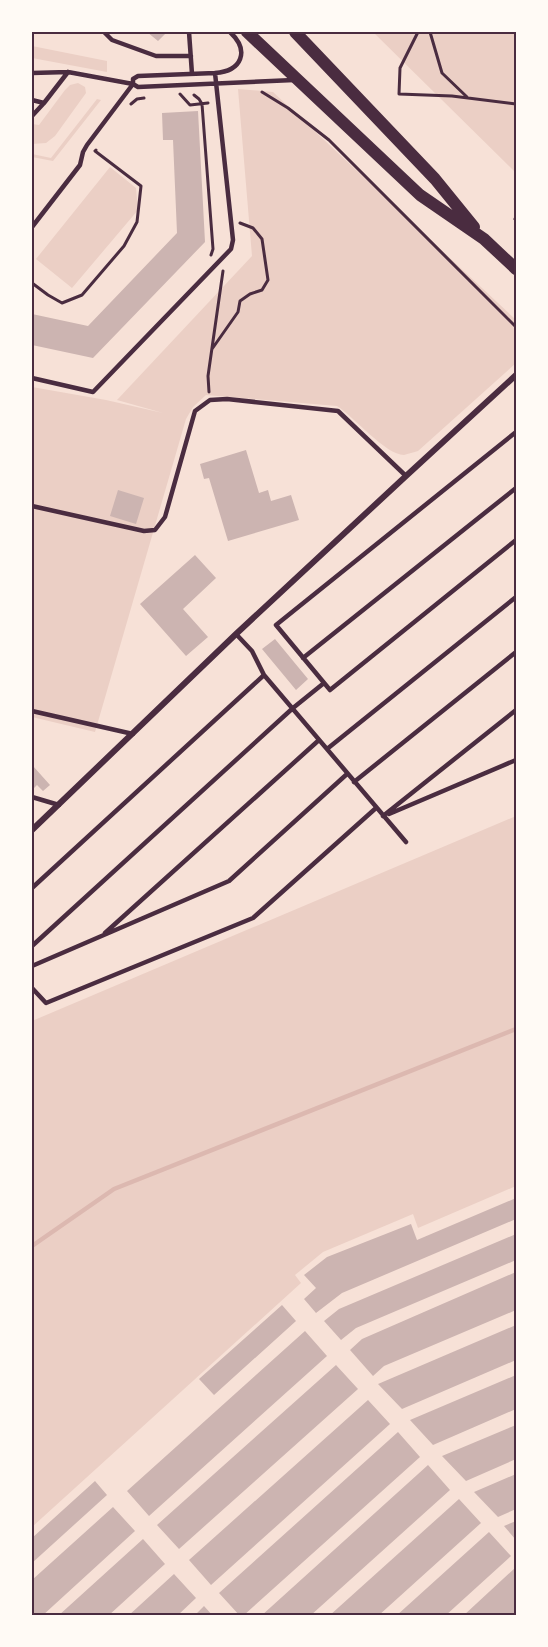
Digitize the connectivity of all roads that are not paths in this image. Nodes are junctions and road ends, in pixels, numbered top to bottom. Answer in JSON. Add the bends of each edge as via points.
{"nodes":[{"id":1,"x":104,"y":32,"type":"edge"},
{"id":2,"x":189,"y":32,"type":"edge"},
{"id":3,"x":230,"y":32,"type":"edge"},
{"id":4,"x":247,"y":32,"type":"edge"},
{"id":5,"x":295,"y":32,"type":"edge"},
{"id":6,"x":190,"y":56,"type":"junction"},
{"id":7,"x":68,"y":72,"type":"junction"},
{"id":8,"x":32,"y":73,"type":"edge"},
{"id":9,"x":215,"y":73,"type":"junction"},
{"id":10,"x":192,"y":74,"type":"junction"},
{"id":11,"x":298,"y":80,"type":"junction"},
{"id":12,"x":134,"y":84,"type":"junction"},
{"id":13,"x":216,"y":84,"type":"junction"},
{"id":14,"x":32,"y":100,"type":"edge"},
{"id":15,"x":44,"y":103,"type":"junction"},
{"id":16,"x":32,"y":116,"type":"edge"},
{"id":17,"x":435,"y":179,"type":"junction"},
{"id":18,"x":420,"y":195,"type":"junction"},
{"id":19,"x":32,"y":227,"type":"edge"},
{"id":20,"x":484,"y":239,"type":"junction"},
{"id":21,"x":516,"y":269,"type":"edge"},
{"id":22,"x":516,"y":375,"type":"edge"},
{"id":23,"x":32,"y":378,"type":"edge"},
{"id":24,"x":516,"y":432,"type":"edge"},
{"id":25,"x":406,"y":476,"type":"junction"},
{"id":26,"x":516,"y":488,"type":"edge"},
{"id":27,"x":32,"y":506,"type":"edge"},
{"id":28,"x":516,"y":540,"type":"edge"},
{"id":29,"x":516,"y":597,"type":"edge"},
{"id":30,"x":236,"y":634,"type":"junction"},
{"id":31,"x":516,"y":652,"type":"edge"},
{"id":32,"x":303,"y":658,"type":"junction"},
{"id":33,"x":264,"y":675,"type":"junction"},
{"id":34,"x":324,"y":683,"type":"junction"},
{"id":35,"x":293,"y":708,"type":"junction"},
{"id":36,"x":516,"y":710,"type":"edge"},
{"id":37,"x":32,"y":711,"type":"edge"},
{"id":38,"x":133,"y":734,"type":"junction"},
{"id":39,"x":320,"y":740,"type":"junction"},
{"id":40,"x":327,"y":749,"type":"junction"},
{"id":41,"x":516,"y":760,"type":"edge"},
{"id":42,"x":347,"y":774,"type":"junction"},
{"id":43,"x":354,"y":782,"type":"junction"},
{"id":44,"x":32,"y":797,"type":"edge"},
{"id":45,"x":59,"y":805,"type":"junction"},
{"id":46,"x":376,"y":808,"type":"junction"},
{"id":47,"x":383,"y":816,"type":"junction"},
{"id":48,"x":32,"y":830,"type":"edge"},
{"id":49,"x":406,"y":842,"type":"dead end"},
{"id":50,"x":32,"y":888,"type":"edge"},
{"id":51,"x":103,"y":936,"type":"junction"},
{"id":52,"x":32,"y":946,"type":"edge"},
{"id":53,"x":32,"y":966,"type":"edge"},
{"id":54,"x":32,"y":988,"type":"edge"}],
"edges":[{"from":1,"to":6,"type":"lane","via":[[112,40],[156,56]]},
{"from":2,"to":6,"type":"lane"},
{"from":3,"to":9,"type":"lane","via":[[241,45],[242,54],[233,69]]},
{"from":4,"to":11,"type":"main road"},
{"from":5,"to":17,"type":"main road"},
{"from":6,"to":10,"type":"lane"},
{"from":7,"to":8,"type":"lane"},
{"from":7,"to":12,"type":"lane"},
{"from":7,"to":15,"type":"lane"},
{"from":9,"to":10,"type":"lane"},
{"from":9,"to":13,"type":"lane"},
{"from":10,"to":12,"type":"lane","via":[[138,76]]},
{"from":11,"to":13,"type":"lane"},
{"from":11,"to":18,"type":"main road"},
{"from":12,"to":13,"type":"lane"},
{"from":12,"to":19,"type":"lane","via":[[87,145],[80,165]]},
{"from":13,"to":23,"type":"lane","via":[[231,249],[93,392]]},
{"from":14,"to":15,"type":"lane"},
{"from":15,"to":16,"type":"lane"},
{"from":17,"to":18,"type":"main road"},
{"from":17,"to":20,"type":"main road"},
{"from":18,"to":20,"type":"main road"},
{"from":20,"to":21,"type":"main road"},
{"from":22,"to":25,"type":"street"},
{"from":24,"to":32,"type":"lane","via":[[276,625]]},
{"from":25,"to":27,"type":"lane","via":[[338,411],[210,400],[195,411],[165,517],[155,530],[144,531]]},
{"from":25,"to":30,"type":"street"},
{"from":26,"to":32,"type":"lane"},
{"from":28,"to":34,"type":"lane","via":[[330,690]]},
{"from":29,"to":40,"type":"lane"},
{"from":30,"to":33,"type":"lane","via":[[252,651]]},
{"from":30,"to":38,"type":"street"},
{"from":31,"to":43,"type":"lane"},
{"from":32,"to":34,"type":"lane"},
{"from":33,"to":35,"type":"lane"},
{"from":33,"to":50,"type":"lane"},
{"from":34,"to":35,"type":"lane"},
{"from":35,"to":39,"type":"lane"},
{"from":35,"to":52,"type":"lane"},
{"from":36,"to":47,"type":"lane"},
{"from":37,"to":38,"type":"lane"},
{"from":38,"to":45,"type":"street"},
{"from":39,"to":40,"type":"lane"},
{"from":39,"to":51,"type":"lane"},
{"from":40,"to":42,"type":"lane"},
{"from":41,"to":47,"type":"lane"},
{"from":42,"to":43,"type":"lane"},
{"from":42,"to":51,"type":"lane","via":[[229,881]]},
{"from":43,"to":46,"type":"lane"},
{"from":44,"to":45,"type":"lane"},
{"from":45,"to":48,"type":"street"},
{"from":46,"to":47,"type":"lane"},
{"from":46,"to":54,"type":"lane","via":[[254,918],[46,1003]]},
{"from":47,"to":49,"type":"lane"},
{"from":51,"to":53,"type":"lane"}]}
